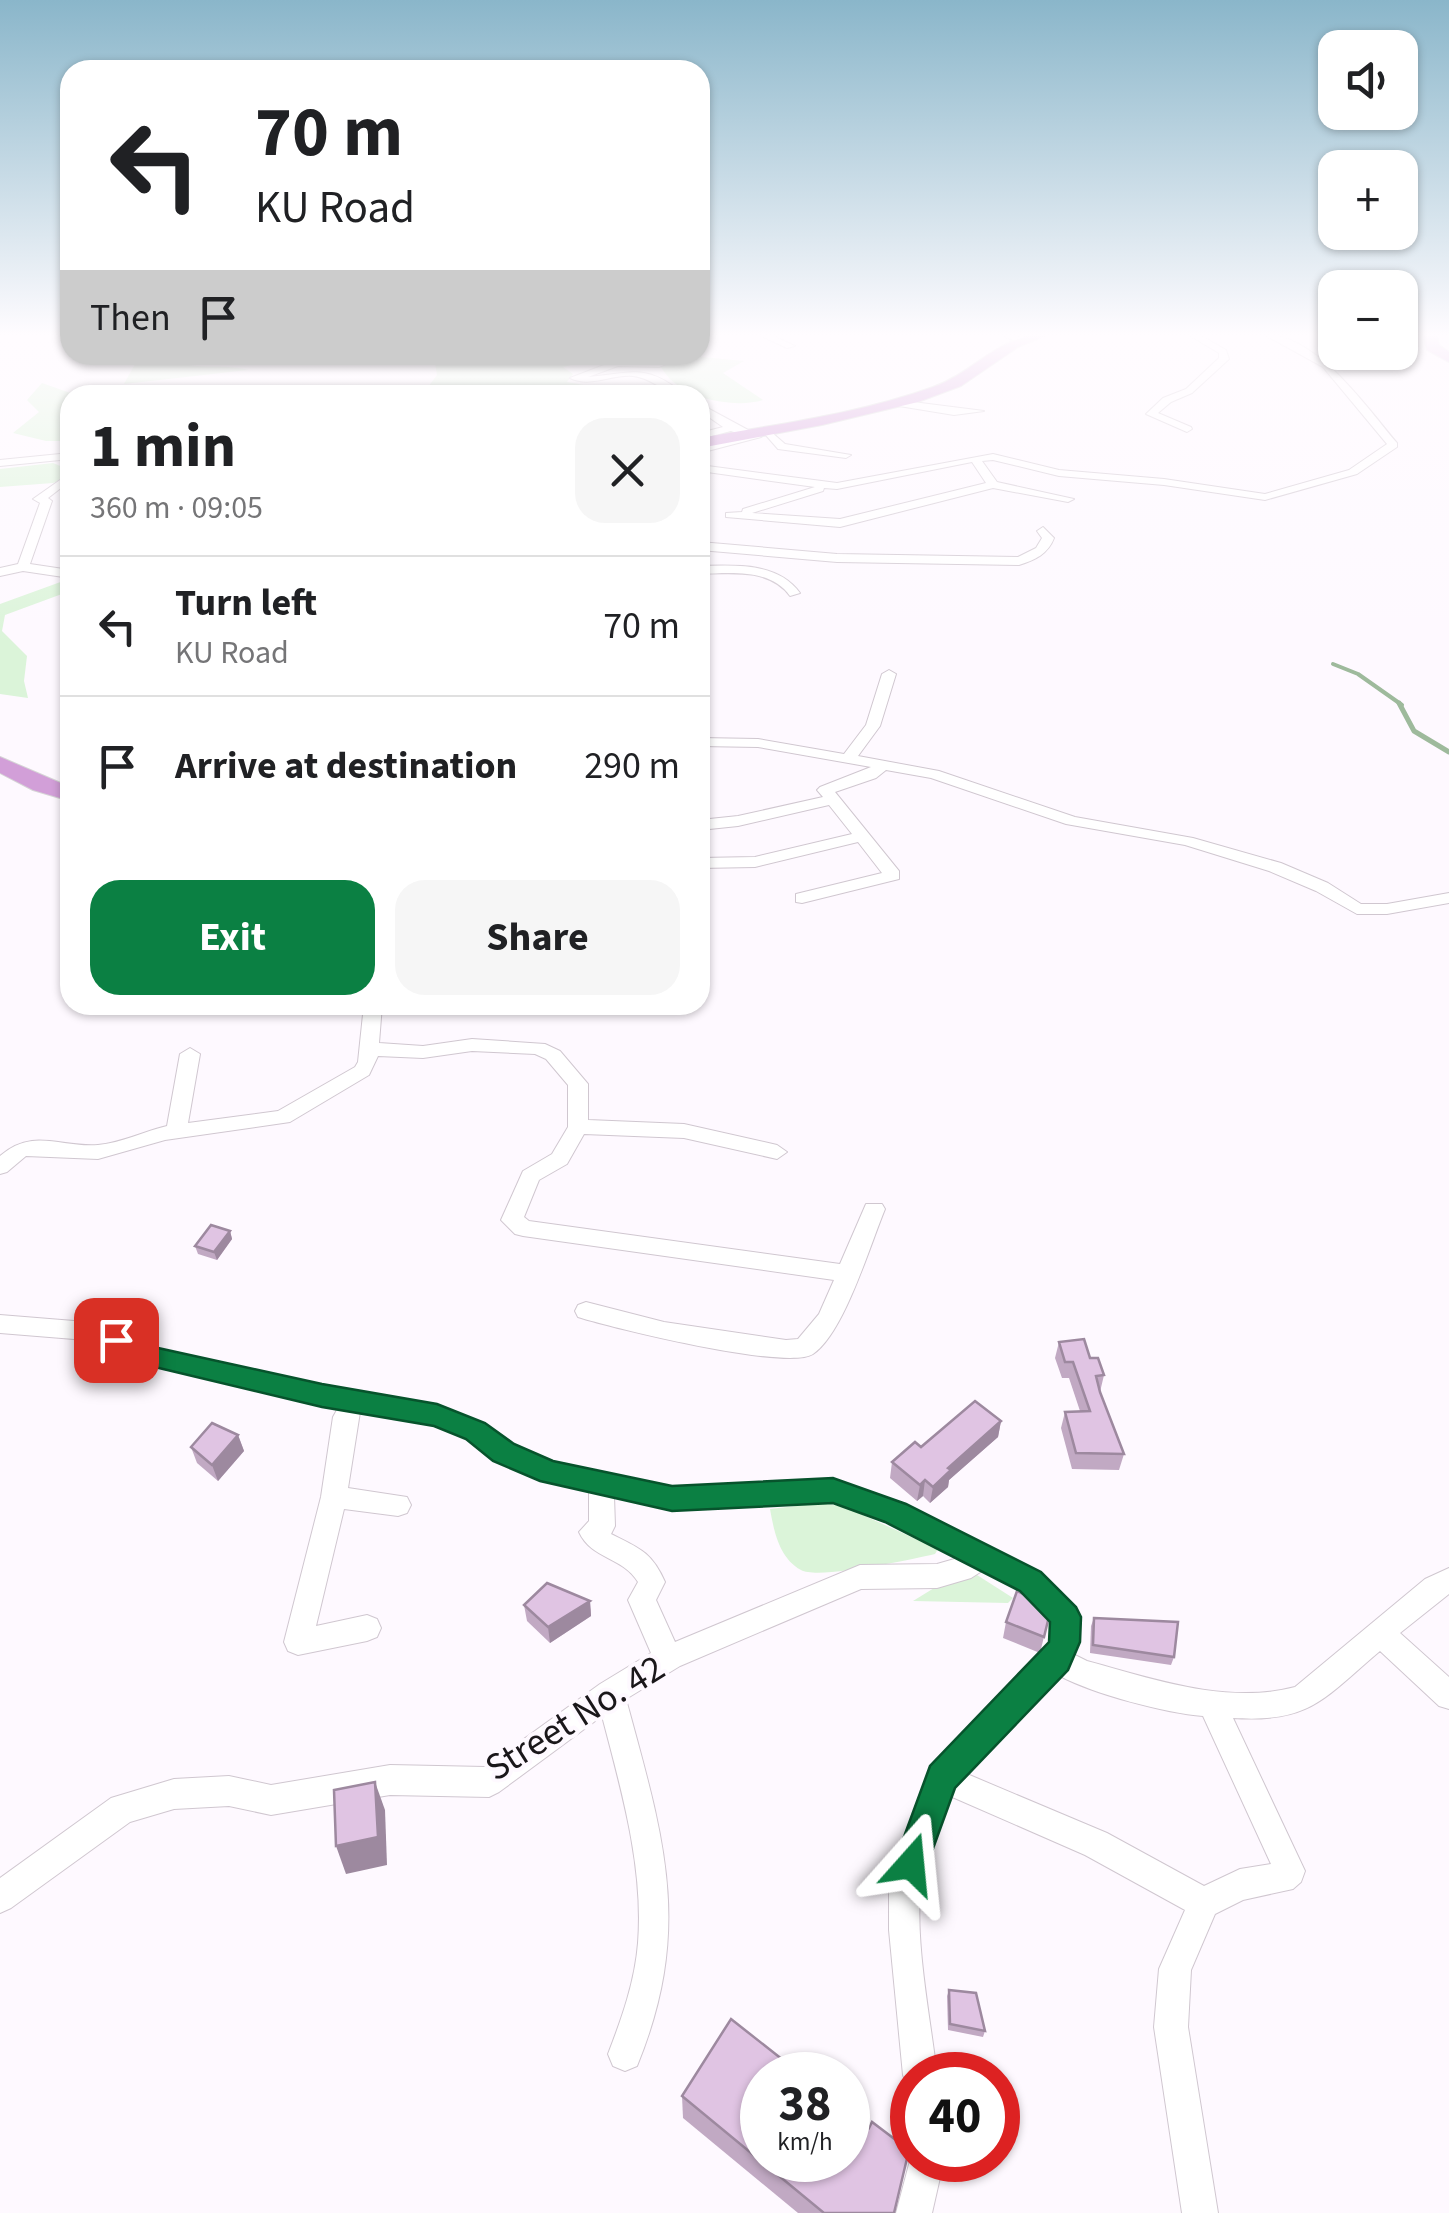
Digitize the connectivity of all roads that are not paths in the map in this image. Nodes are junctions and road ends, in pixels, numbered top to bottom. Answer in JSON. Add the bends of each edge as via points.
{"nodes":[{"id":1,"x":742,"y":437,"type":"edge"},
{"id":2,"x":763,"y":437,"type":"edge"},
{"id":3,"x":1386,"y":437,"type":"edge"},
{"id":4,"x":710,"y":442,"type":"edge"},
{"id":5,"x":846,"y":455,"type":"dead end"},
{"id":6,"x":60,"y":457,"type":"edge"},
{"id":7,"x":976,"y":458,"type":"junction"},
{"id":8,"x":0,"y":463,"type":"edge"},
{"id":9,"x":710,"y":469,"type":"edge"},
{"id":10,"x":60,"y":484,"type":"edge"},
{"id":11,"x":993,"y":485,"type":"junction"},
{"id":12,"x":828,"y":486,"type":"junction"},
{"id":13,"x":1068,"y":499,"type":"dead end"},
{"id":14,"x":1043,"y":531,"type":"dead end"},
{"id":15,"x":710,"y":547,"type":"edge"},
{"id":16,"x":23,"y":567,"type":"junction"},
{"id":17,"x":710,"y":570,"type":"edge"},
{"id":18,"x":0,"y":572,"type":"edge"},
{"id":19,"x":60,"y":573,"type":"edge"},
{"id":20,"x":794,"y":594,"type":"dead end"},
{"id":21,"x":888,"y":674,"type":"dead end"},
{"id":22,"x":710,"y":742,"type":"edge"},
{"id":23,"x":848,"y":759,"type":"junction"},
{"id":24,"x":0,"y":764,"type":"edge"},
{"id":25,"x":884,"y":764,"type":"junction"},
{"id":26,"x":60,"y":791,"type":"edge"},
{"id":27,"x":832,"y":800,"type":"junction"},
{"id":28,"x":710,"y":823,"type":"edge"},
{"id":29,"x":864,"y":836,"type":"junction"},
{"id":30,"x":710,"y":864,"type":"edge"},
{"id":31,"x":802,"y":898,"type":"dead end"},
{"id":32,"x":1449,"y":898,"type":"edge"},
{"id":33,"x":372,"y":1015,"type":"edge"},
{"id":34,"x":370,"y":1049,"type":"junction"},
{"id":35,"x":190,"y":1054,"type":"dead end"},
{"id":36,"x":578,"y":1126,"type":"junction"},
{"id":37,"x":176,"y":1132,"type":"junction"},
{"id":38,"x":777,"y":1152,"type":"dead end"},
{"id":39,"x":0,"y":1167,"type":"edge"},
{"id":40,"x":874,"y":1209,"type":"dead end"},
{"id":41,"x":848,"y":1274,"type":"junction"},
{"id":42,"x":586,"y":1311,"type":"dead end"},
{"id":43,"x":0,"y":1324,"type":"edge"},
{"id":44,"x":354,"y":1400,"type":"junction"},
{"id":45,"x":604,"y":1482,"type":"junction"},
{"id":46,"x":334,"y":1498,"type":"junction"},
{"id":47,"x":398,"y":1504,"type":"dead end"},
{"id":48,"x":980,"y":1556,"type":"junction"},
{"id":49,"x":1449,"y":1580,"type":"edge"},
{"id":50,"x":367,"y":1628,"type":"dead end"},
{"id":51,"x":1380,"y":1634,"type":"junction"},
{"id":52,"x":670,"y":1657,"type":"junction"},
{"id":53,"x":1057,"y":1660,"type":"junction"},
{"id":54,"x":610,"y":1693,"type":"junction"},
{"id":55,"x":1449,"y":1696,"type":"edge"},
{"id":56,"x":1212,"y":1704,"type":"junction"},
{"id":57,"x":942,"y":1778,"type":"junction"},
{"id":58,"x":0,"y":1897,"type":"edge"},
{"id":59,"x":1204,"y":1903,"type":"junction"},
{"id":60,"x":918,"y":2052,"type":"edge"},
{"id":61,"x":625,"y":2054,"type":"dead end"},
{"id":62,"x":922,"y":2182,"type":"edge"},
{"id":63,"x":914,"y":2213,"type":"edge"},
{"id":64,"x":1200,"y":2213,"type":"edge"}],
"edges":[{"from":1,"to":4,"type":"highway"},
{"from":2,"to":5,"type":"street","via":[[782,447]]},
{"from":3,"to":7,"type":"street","via":[[1393,446],[1353,472],[1265,497]]},
{"from":6,"to":8,"type":"street"},
{"from":7,"to":11,"type":"street"},
{"from":7,"to":12,"type":"street"},
{"from":9,"to":12,"type":"street"},
{"from":10,"to":16,"type":"street","via":[[40,499],[46,501]]},
{"from":11,"to":12,"type":"street","via":[[840,523],[730,515]]},
{"from":11,"to":13,"type":"street"},
{"from":14,"to":15,"type":"street","via":[[1047,544],[1018,560],[837,558]]},
{"from":16,"to":18,"type":"street"},
{"from":16,"to":19,"type":"street"},
{"from":17,"to":20,"type":"street","via":[[779,578]]},
{"from":21,"to":23,"type":"street","via":[[873,726]]},
{"from":22,"to":23,"type":"street"},
{"from":23,"to":25,"type":"street"},
{"from":24,"to":26,"type":"highway"},
{"from":25,"to":27,"type":"street","via":[[871,775],[828,787]]},
{"from":25,"to":32,"type":"street","via":[[934,774],[1072,822],[1220,850],[1302,877],[1357,909]]},
{"from":27,"to":28,"type":"street"},
{"from":27,"to":29,"type":"street"},
{"from":29,"to":30,"type":"street","via":[[755,862]]},
{"from":29,"to":31,"type":"street","via":[[891,877]]},
{"from":33,"to":34,"type":"street"},
{"from":34,"to":36,"type":"street","via":[[538,1048],[578,1084]]},
{"from":34,"to":37,"type":"street","via":[[362,1071],[283,1117]]},
{"from":35,"to":37,"type":"street"},
{"from":36,"to":38,"type":"street","via":[[684,1131]]},
{"from":36,"to":41,"type":"street","via":[[560,1159],[530,1176],[512,1220],[523,1228]]},
{"from":37,"to":39,"type":"street","via":[[98,1152],[20,1149]]},
{"from":40,"to":41,"type":"street"},
{"from":41,"to":42,"type":"street","via":[[829,1318],[805,1348],[664,1332]]},
{"from":43,"to":44,"type":"street","via":[[88,1332],[143,1355]]},
{"from":44,"to":45,"type":"street","via":[[437,1416],[550,1472]]},
{"from":44,"to":46,"type":"street"},
{"from":45,"to":48,"type":"street","via":[[672,1498],[833,1490]]},
{"from":45,"to":52,"type":"street","via":[[602,1526],[592,1532],[639,1561],[652,1582],[642,1600]]},
{"from":46,"to":47,"type":"street"},
{"from":46,"to":50,"type":"street","via":[[298,1642]]},
{"from":48,"to":52,"type":"street","name":"Street No. 42","via":[[962,1570],[937,1576],[860,1576]]},
{"from":48,"to":53,"type":"street","via":[[1030,1582],[1058,1606],[1066,1631]]},
{"from":49,"to":51,"type":"street"},
{"from":51,"to":55,"type":"street"},
{"from":51,"to":56,"type":"street","via":[[1303,1698],[1271,1706]]},
{"from":52,"to":54,"type":"street","name":"Street No. 42"},
{"from":53,"to":56,"type":"street","via":[[1082,1674]]},
{"from":53,"to":57,"type":"street"},
{"from":54,"to":58,"type":"street","name":"Street No. 42","via":[[489,1782],[390,1780],[272,1800],[228,1791],[192,1793],[122,1810]]},
{"from":54,"to":61,"type":"street","via":[[636,1792],[655,1939],[646,2000]]},
{"from":56,"to":59,"type":"street","via":[[1290,1871]]},
{"from":57,"to":59,"type":"street","via":[[1096,1844]]},
{"from":57,"to":60,"type":"street","via":[[905,1886]]},
{"from":59,"to":64,"type":"street","via":[[1175,1969],[1172,2027]]},
{"from":62,"to":63,"type":"street"}]}
